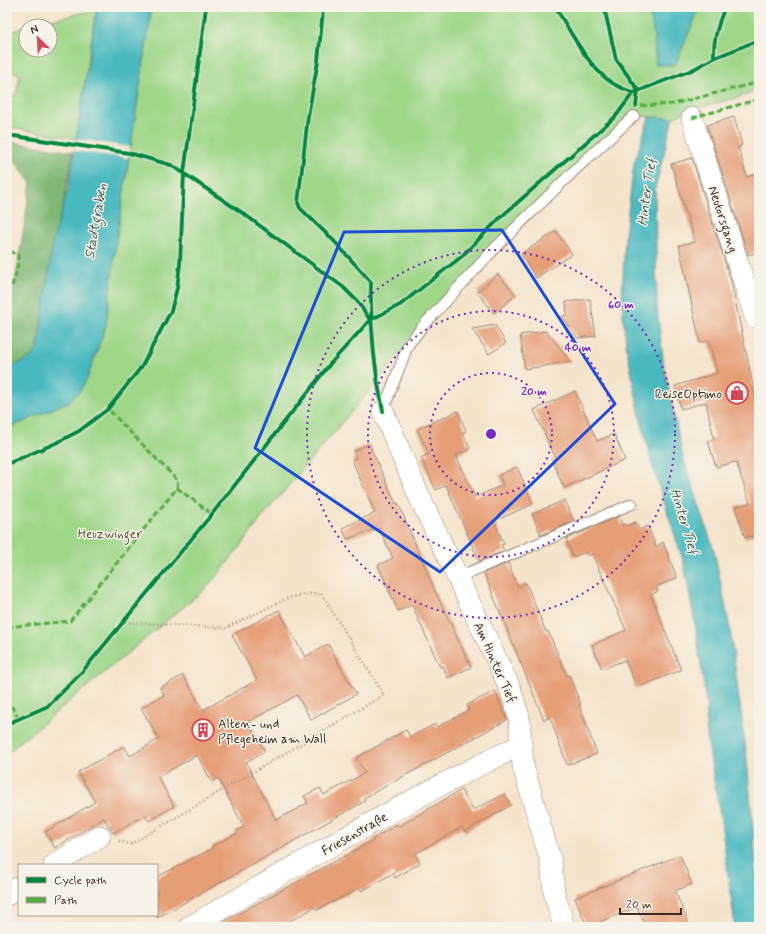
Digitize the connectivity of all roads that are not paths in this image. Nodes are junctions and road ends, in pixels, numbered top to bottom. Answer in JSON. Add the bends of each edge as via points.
{"nodes":[{"id":1,"x":634,"y":116,"type":"dead end"},
{"id":2,"x":692,"y":118,"type":"dead end"},
{"id":3,"x":759,"y":317,"type":"edge"},
{"id":4,"x":383,"y":411,"type":"joint"},
{"id":5,"x":632,"y":504,"type":"dead end"},
{"id":6,"x":458,"y":577,"type":"junction"},
{"id":7,"x":522,"y":745,"type":"junction"},
{"id":8,"x":100,"y":836,"type":"road end"},
{"id":9,"x":56,"y":864,"type":"edge"},
{"id":10,"x":18,"y":888,"type":"edge"},
{"id":11,"x":7,"y":895,"type":"edge"},
{"id":12,"x":189,"y":927,"type":"edge"},
{"id":13,"x":564,"y":927,"type":"edge"}],
"edges":[{"from":1,"to":4,"type":"lane","via":[[497,246],[422,327],[408,345]]},
{"from":2,"to":3,"type":"street","name":"Neutorsgang","via":[[755,317]]},
{"from":4,"to":6,"type":"street","name":"Am Hinter Tief","via":[[419,496]]},
{"from":5,"to":6,"type":"lane"},
{"from":6,"to":7,"type":"street","name":"Am Hinter Tief","via":[[510,688],[519,717]]},
{"from":7,"to":12,"type":"street","name":"Friesenstraße","via":[[388,814]]},
{"from":7,"to":13,"type":"street","name":"Am Hinter Tief","via":[[523,766],[549,854],[554,892]]},
{"from":8,"to":9,"type":"street"},
{"from":10,"to":11,"type":"street"}]}
